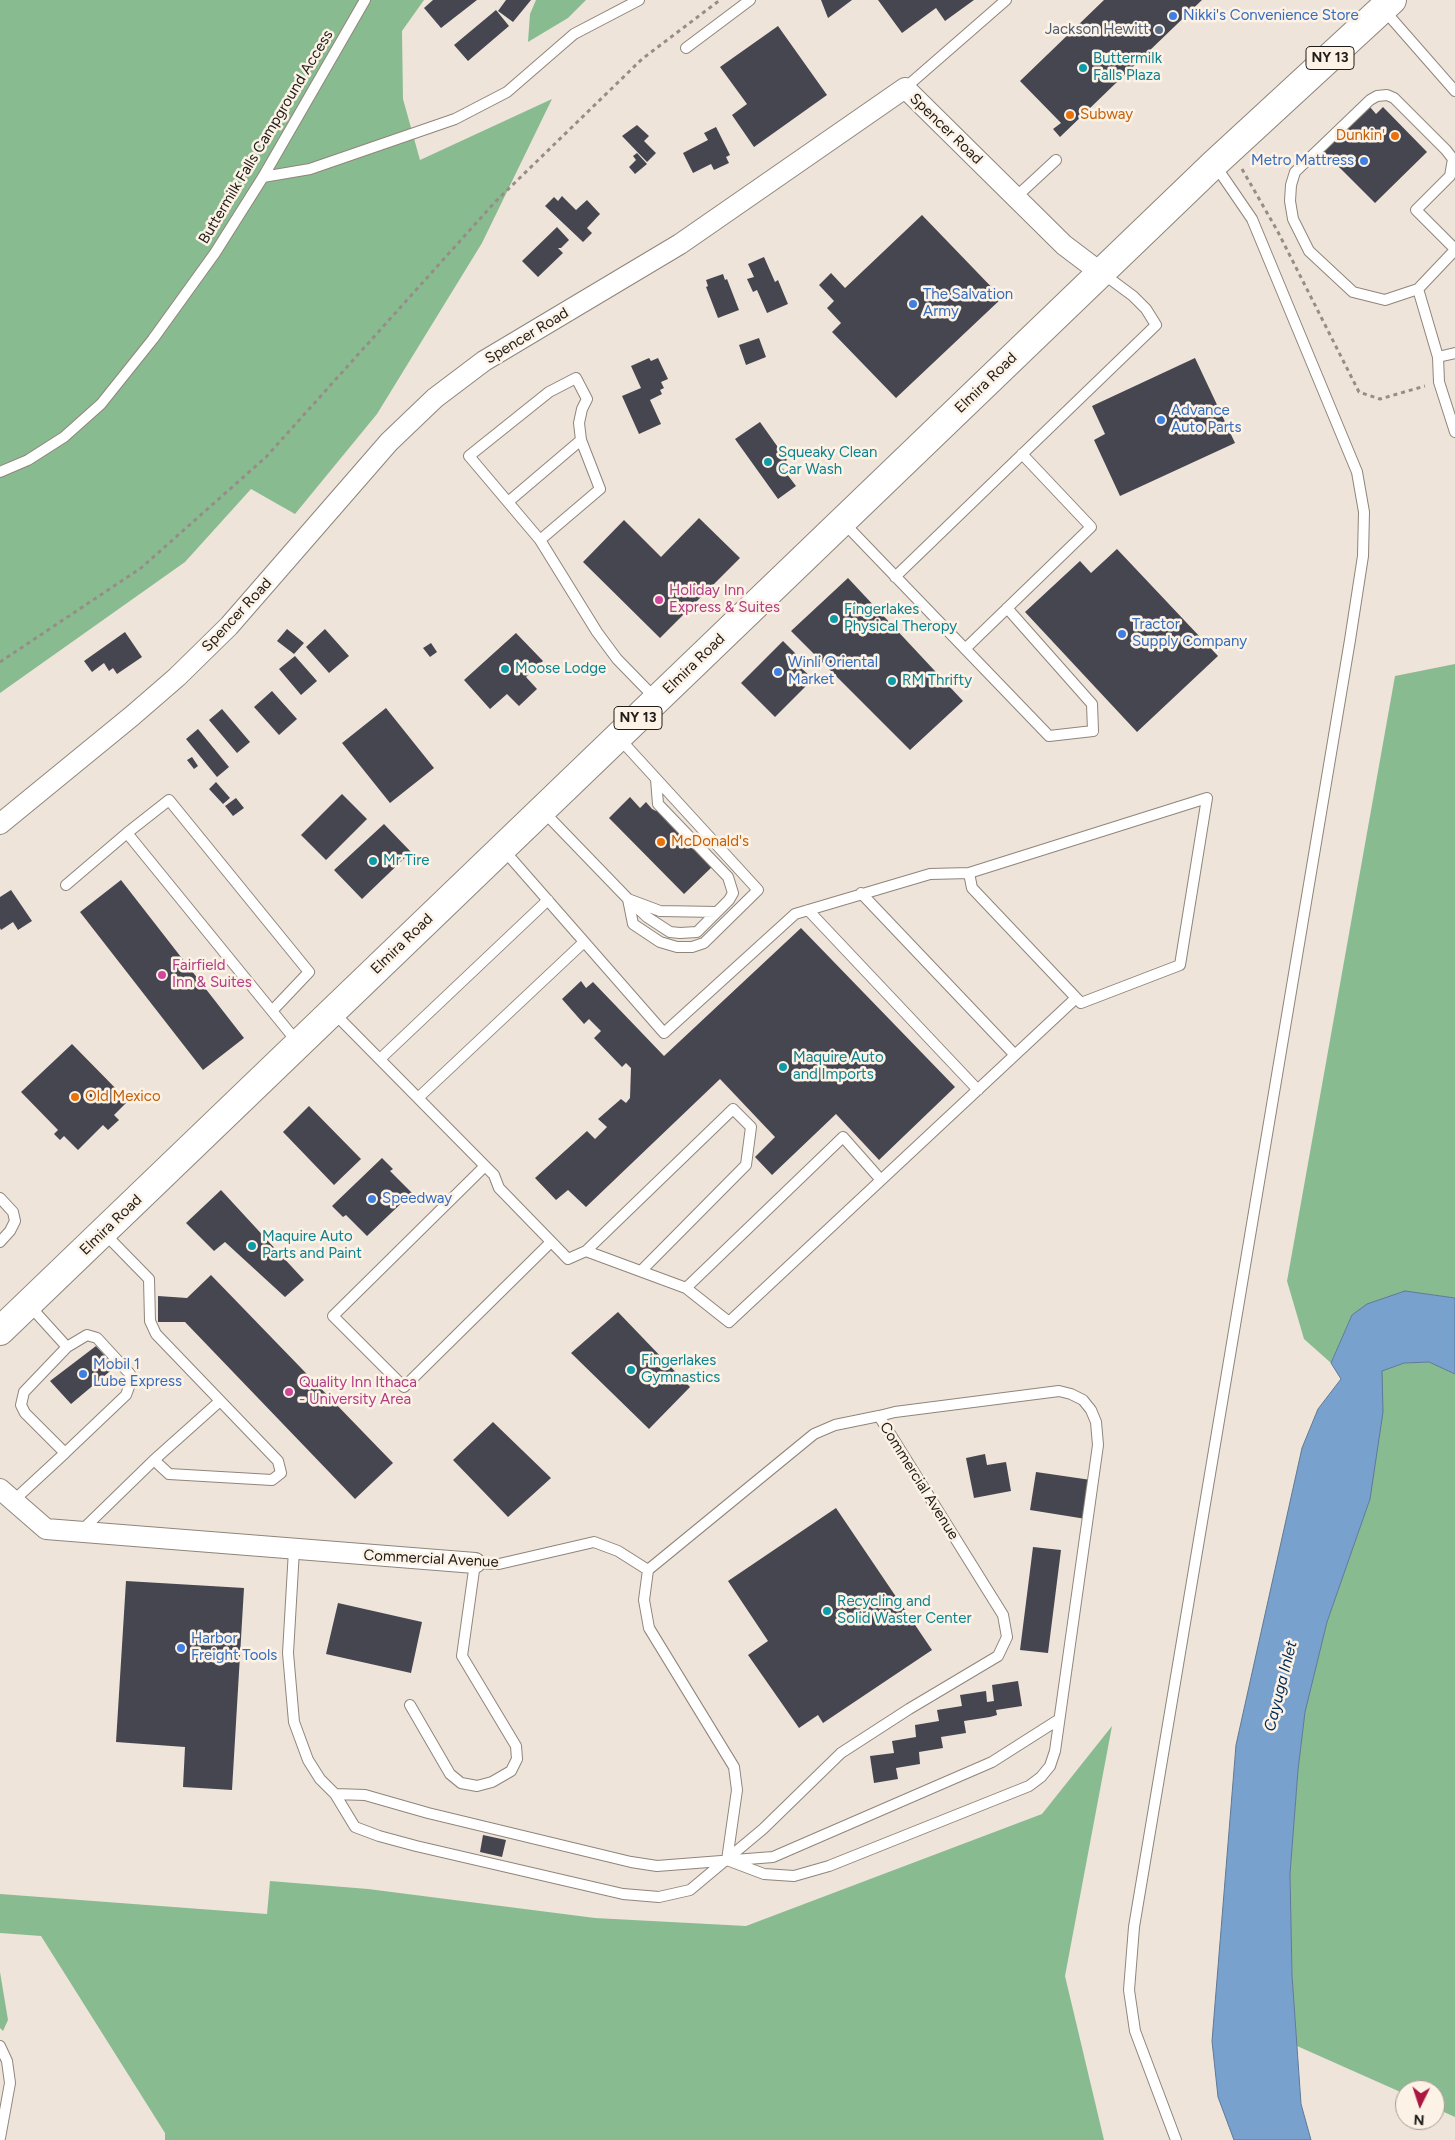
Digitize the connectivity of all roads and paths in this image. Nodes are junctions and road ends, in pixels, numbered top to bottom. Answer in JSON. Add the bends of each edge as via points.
{"nodes":[{"id":1,"x":365,"y":0,"type":"edge"},
{"id":2,"x":639,"y":0,"type":"edge"},
{"id":3,"x":720,"y":0,"type":"edge"},
{"id":4,"x":750,"y":0,"type":"edge"},
{"id":5,"x":1006,"y":0,"type":"edge"},
{"id":6,"x":1388,"y":5,"type":"edge"},
{"id":7,"x":686,"y":48,"type":"dead end"},
{"id":8,"x":905,"y":88,"type":"junction"},
{"id":9,"x":1455,"y":91,"type":"edge"},
{"id":10,"x":1222,"y":156,"type":"junction"},
{"id":11,"x":1056,"y":160,"type":"dead end"},
{"id":12,"x":263,"y":177,"type":"junction"},
{"id":13,"x":1016,"y":197,"type":"junction"},
{"id":14,"x":1455,"y":249,"type":"edge"},
{"id":15,"x":1101,"y":273,"type":"junction"},
{"id":16,"x":1418,"y":289,"type":"junction"},
{"id":17,"x":1455,"y":353,"type":"edge"},
{"id":18,"x":1438,"y":357,"type":"junction"},
{"id":19,"x":1439,"y":382,"type":"junction"},
{"id":20,"x":1455,"y":432,"type":"edge"},
{"id":21,"x":581,"y":440,"type":"junction"},
{"id":22,"x":1022,"y":454,"type":"junction"},
{"id":23,"x":0,"y":472,"type":"edge"},
{"id":24,"x":508,"y":502,"type":"junction"},
{"id":25,"x":842,"y":522,"type":"junction"},
{"id":26,"x":540,"y":540,"type":"junction"},
{"id":27,"x":895,"y":577,"type":"junction"},
{"id":28,"x":1007,"y":608,"type":"junction"},
{"id":29,"x":965,"y":649,"type":"junction"},
{"id":30,"x":0,"y":662,"type":"edge"},
{"id":31,"x":657,"y":700,"type":"junction"},
{"id":32,"x":618,"y":737,"type":"junction"},
{"id":33,"x":656,"y":779,"type":"junction"},
{"id":34,"x":542,"y":810,"type":"junction"},
{"id":35,"x":0,"y":824,"type":"edge"},
{"id":36,"x":127,"y":833,"type":"junction"},
{"id":37,"x":502,"y":848,"type":"junction"},
{"id":38,"x":969,"y":873,"type":"junction"},
{"id":39,"x":66,"y":885,"type":"dead end"},
{"id":40,"x":861,"y":893,"type":"junction"},
{"id":41,"x":628,"y":899,"type":"junction"},
{"id":42,"x":548,"y":900,"type":"junction"},
{"id":43,"x":808,"y":910,"type":"junction"},
{"id":44,"x":718,"y":912,"type":"junction"},
{"id":45,"x":584,"y":942,"type":"junction"},
{"id":46,"x":1076,"y":998,"type":"junction"},
{"id":47,"x":272,"y":1011,"type":"junction"},
{"id":48,"x":333,"y":1012,"type":"junction"},
{"id":49,"x":299,"y":1044,"type":"junction"},
{"id":50,"x":1015,"y":1055,"type":"junction"},
{"id":51,"x":380,"y":1060,"type":"junction"},
{"id":52,"x":978,"y":1090,"type":"junction"},
{"id":53,"x":418,"y":1098,"type":"junction"},
{"id":54,"x":485,"y":1166,"type":"junction"},
{"id":55,"x":881,"y":1180,"type":"junction"},
{"id":56,"x":0,"y":1198,"type":"edge"},
{"id":57,"x":103,"y":1232,"type":"junction"},
{"id":58,"x":0,"y":1242,"type":"edge"},
{"id":59,"x":551,"y":1242,"type":"junction"},
{"id":60,"x":586,"y":1251,"type":"junction"},
{"id":61,"x":641,"y":1271,"type":"junction"},
{"id":62,"x":686,"y":1288,"type":"junction"},
{"id":63,"x":28,"y":1304,"type":"junction"},
{"id":64,"x":0,"y":1331,"type":"edge"},
{"id":65,"x":68,"y":1346,"type":"junction"},
{"id":66,"x":220,"y":1401,"type":"junction"},
{"id":67,"x":879,"y":1416,"type":"junction"},
{"id":68,"x":64,"y":1454,"type":"junction"},
{"id":69,"x":154,"y":1460,"type":"junction"},
{"id":70,"x":6,"y":1496,"type":"edge"},
{"id":71,"x":79,"y":1533,"type":"junction"},
{"id":72,"x":294,"y":1550,"type":"junction"},
{"id":73,"x":475,"y":1563,"type":"junction"},
{"id":74,"x":648,"y":1570,"type":"junction"},
{"id":75,"x":410,"y":1705,"type":"dead end"},
{"id":76,"x":1058,"y":1720,"type":"junction"},
{"id":77,"x":335,"y":1794,"type":"junction"},
{"id":78,"x":727,"y":1860,"type":"junction"},
{"id":79,"x":0,"y":2046,"type":"edge"},
{"id":80,"x":0,"y":2138,"type":"edge"},
{"id":81,"x":1176,"y":2140,"type":"edge"}],
"edges":[{"from":1,"to":12,"type":"lane","name":"Buttermilk Falls Campground Access"},
{"from":2,"to":12,"type":"lane","via":[[574,34],[507,92],[455,119],[310,170]]},
{"from":3,"to":30,"type":"path","via":[[642,59],[495,202],[266,457],[141,568]]},
{"from":4,"to":7,"type":"lane"},
{"from":5,"to":8,"type":"lane"},
{"from":6,"to":9,"type":"lane"},
{"from":6,"to":10,"type":"highway","name":"Elmira Road","number":"NY 13"},
{"from":8,"to":13,"type":"street","name":"Spencer Road"},
{"from":8,"to":35,"type":"street","name":"Spencer Road","via":[[680,244],[484,361],[435,398],[389,442],[223,632],[132,716]]},
{"from":10,"to":15,"type":"highway","name":"Elmira Road","number":"NY 13"},
{"from":10,"to":19,"type":"path","via":[[1278,232],[1359,392],[1380,399]]},
{"from":10,"to":81,"type":"lane","via":[[1252,219],[1357,472],[1364,521],[1363,556],[1350,640],[1134,1927],[1129,1990],[1135,2031]]},
{"from":11,"to":13,"type":"lane"},
{"from":12,"to":23,"type":"lane","name":"Buttermilk Falls Campground Access","via":[[198,276],[101,404],[64,437],[28,460]]},
{"from":13,"to":15,"type":"street","name":"Spencer Road","via":[[1064,245]]},
{"from":14,"to":16,"type":"lane"},
{"from":14,"to":16,"type":"lane","via":[[1416,210],[1450,176],[1452,159],[1394,98],[1377,96],[1295,172],[1290,201],[1293,219],[1309,251],[1353,292],[1385,300]]},
{"from":15,"to":22,"type":"lane","via":[[1134,296],[1156,325]]},
{"from":15,"to":25,"type":"highway","name":"Elmira Road","number":"NY 13"},
{"from":16,"to":18,"type":"lane"},
{"from":17,"to":18,"type":"lane"},
{"from":18,"to":19,"type":"lane"},
{"from":19,"to":20,"type":"lane"},
{"from":21,"to":24,"type":"lane"},
{"from":21,"to":24,"type":"lane","via":[[579,423],[588,399],[576,378],[549,392],[469,456]]},
{"from":21,"to":26,"type":"lane","via":[[600,489]]},
{"from":22,"to":27,"type":"lane"},
{"from":22,"to":28,"type":"lane","via":[[1091,527]]},
{"from":24,"to":26,"type":"lane"},
{"from":25,"to":27,"type":"lane"},
{"from":25,"to":31,"type":"highway","name":"Elmira Road","number":"NY 13"},
{"from":26,"to":31,"type":"lane","via":[[597,632],[617,659]]},
{"from":27,"to":29,"type":"lane"},
{"from":28,"to":29,"type":"lane"},
{"from":28,"to":29,"type":"lane","via":[[1092,704],[1093,731],[1049,736]]},
{"from":31,"to":32,"type":"highway","name":"Elmira Road","number":"NY 13"},
{"from":32,"to":33,"type":"lane"},
{"from":32,"to":34,"type":"highway","name":"Elmira Road","number":"NY 13"},
{"from":33,"to":41,"type":"lane","via":[[758,890],[704,942],[692,947],[660,942],[634,924]]},
{"from":33,"to":44,"type":"lane","via":[[658,804],[728,876],[733,893]]},
{"from":34,"to":37,"type":"highway","name":"Elmira Road","number":"NY 13"},
{"from":34,"to":41,"type":"lane"},
{"from":36,"to":39,"type":"lane"},
{"from":36,"to":47,"type":"lane"},
{"from":36,"to":47,"type":"lane","via":[[169,800],[309,972]]},
{"from":37,"to":42,"type":"lane"},
{"from":37,"to":48,"type":"highway","name":"Elmira Road","number":"NY 13"},
{"from":38,"to":40,"type":"lane","via":[[930,874]]},
{"from":38,"to":46,"type":"lane","via":[[972,888]]},
{"from":38,"to":46,"type":"lane","via":[[1206,798],[1180,965],[1081,1003]]},
{"from":40,"to":43,"type":"lane"},
{"from":40,"to":50,"type":"lane"},
{"from":41,"to":44,"type":"lane","via":[[660,911]]},
{"from":41,"to":44,"type":"lane","via":[[647,917],[670,932],[680,934],[697,932]]},
{"from":42,"to":45,"type":"lane"},
{"from":42,"to":51,"type":"lane"},
{"from":43,"to":45,"type":"lane","via":[[795,914],[664,1033]]},
{"from":43,"to":52,"type":"lane"},
{"from":45,"to":53,"type":"lane"},
{"from":46,"to":50,"type":"lane"},
{"from":47,"to":49,"type":"lane"},
{"from":48,"to":49,"type":"highway","name":"Elmira Road","number":"NY 13"},
{"from":48,"to":51,"type":"lane"},
{"from":49,"to":57,"type":"highway","name":"Elmira Road","number":"NY 13"},
{"from":50,"to":52,"type":"lane"},
{"from":51,"to":53,"type":"lane"},
{"from":52,"to":55,"type":"lane"},
{"from":53,"to":54,"type":"lane"},
{"from":54,"to":59,"type":"lane","via":[[494,1175],[498,1188]]},
{"from":54,"to":59,"type":"lane","via":[[333,1316],[404,1387]]},
{"from":55,"to":62,"type":"lane","via":[[728,1322]]},
{"from":55,"to":62,"type":"lane","via":[[843,1137]]},
{"from":56,"to":58,"type":"lane","via":[[13,1212],[15,1221]]},
{"from":57,"to":63,"type":"highway","name":"Elmira Road","number":"NY 13"},
{"from":57,"to":66,"type":"lane","via":[[149,1279],[150,1321],[156,1334]]},
{"from":59,"to":60,"type":"lane","via":[[568,1259]]},
{"from":60,"to":61,"type":"lane"},
{"from":60,"to":61,"type":"lane","via":[[733,1109],[751,1127],[746,1165]]},
{"from":61,"to":62,"type":"lane"},
{"from":63,"to":64,"type":"highway","name":"Elmira Road","number":"NY 13"},
{"from":63,"to":65,"type":"lane"},
{"from":65,"to":68,"type":"lane","via":[[24,1392],[21,1404],[25,1414]]},
{"from":65,"to":68,"type":"lane","via":[[87,1335],[97,1338],[130,1374],[130,1384],[126,1395]]},
{"from":66,"to":69,"type":"lane"},
{"from":66,"to":69,"type":"lane","via":[[278,1461],[281,1473],[272,1480],[169,1474]]},
{"from":67,"to":74,"type":"lane","name":"Commercial Avenue","via":[[835,1425],[814,1434]]},
{"from":67,"to":76,"type":"lane","via":[[1059,1392],[1083,1400],[1092,1410],[1096,1422],[1096,1460]]},
{"from":67,"to":78,"type":"lane","name":"Commercial Avenue","via":[[1003,1615],[1007,1637],[998,1656],[841,1753]]},
{"from":68,"to":70,"type":"lane"},
{"from":69,"to":71,"type":"lane"},
{"from":70,"to":71,"type":"street","name":"Commercial Avenue","via":[[46,1530]]},
{"from":71,"to":72,"type":"street","name":"Commercial Avenue"},
{"from":72,"to":73,"type":"street","name":"Commercial Avenue"},
{"from":72,"to":77,"type":"lane","name":"Commercial Avenue","via":[[288,1653],[294,1722],[308,1760]]},
{"from":73,"to":74,"type":"lane","name":"Commercial Avenue","via":[[499,1564],[594,1542],[618,1551]]},
{"from":73,"to":75,"type":"lane","via":[[462,1656],[516,1746],[517,1759],[511,1771],[477,1786],[460,1783],[450,1774]]},
{"from":74,"to":78,"type":"lane","via":[[644,1600],[649,1628],[734,1767],[737,1790]]},
{"from":76,"to":78,"type":"lane","via":[[992,1762],[805,1845],[773,1858]]},
{"from":76,"to":78,"type":"lane","via":[[1050,1766],[1029,1786],[829,1866],[794,1876],[764,1874]]},
{"from":77,"to":78,"type":"lane","via":[[365,1795],[428,1814],[631,1862],[657,1866]]},
{"from":77,"to":78,"type":"lane","name":"Commercial Avenue","via":[[355,1827],[379,1836],[623,1894],[659,1897],[690,1890]]},
{"from":79,"to":80,"type":"lane","via":[[7,2061],[10,2083]]}]}
